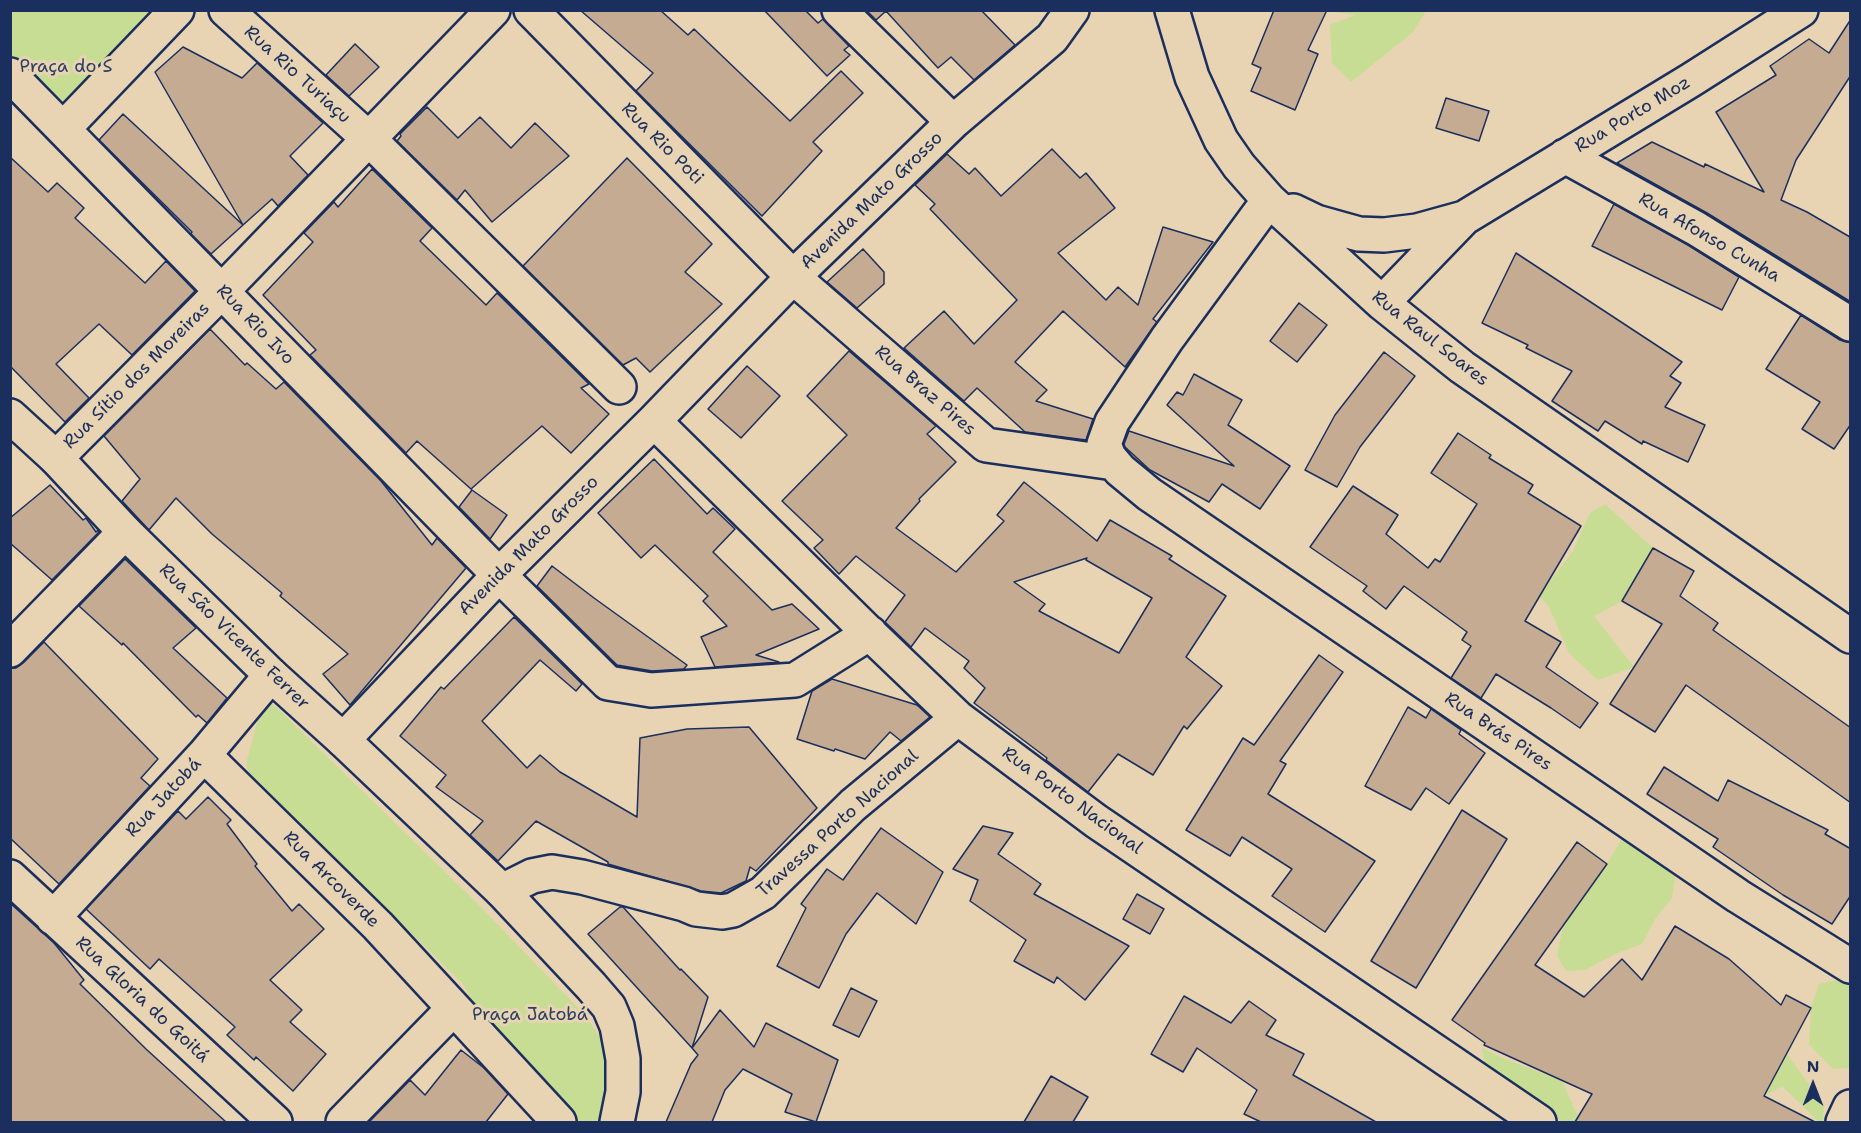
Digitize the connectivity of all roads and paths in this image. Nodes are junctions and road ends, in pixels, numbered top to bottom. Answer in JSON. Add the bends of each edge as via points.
{"nodes":[{"id":1,"x":177,"y":10,"type":"edge"},
{"id":2,"x":226,"y":10,"type":"edge"},
{"id":3,"x":493,"y":10,"type":"edge"},
{"id":4,"x":531,"y":10,"type":"edge"},
{"id":5,"x":839,"y":10,"type":"edge"},
{"id":6,"x":1072,"y":10,"type":"edge"},
{"id":7,"x":1172,"y":10,"type":"edge"},
{"id":8,"x":1801,"y":10,"type":"edge"},
{"id":9,"x":10,"y":75,"type":"edge"},
{"id":10,"x":953,"y":122,"type":"junction"},
{"id":11,"x":63,"y":129,"type":"junction"},
{"id":12,"x":369,"y":139,"type":"junction"},
{"id":13,"x":1565,"y":156,"type":"junction"},
{"id":14,"x":1269,"y":200,"type":"junction"},
{"id":15,"x":1464,"y":218,"type":"junction"},
{"id":16,"x":793,"y":277,"type":"junction"},
{"id":17,"x":222,"y":291,"type":"junction"},
{"id":18,"x":1382,"y":303,"type":"junction"},
{"id":19,"x":1851,"y":324,"type":"edge"},
{"id":20,"x":619,"y":387,"type":"dead end"},
{"id":21,"x":10,"y":416,"type":"edge"},
{"id":22,"x":654,"y":421,"type":"junction"},
{"id":23,"x":1110,"y":457,"type":"junction"},
{"id":24,"x":56,"y":458,"type":"junction"},
{"id":25,"x":125,"y":532,"type":"junction"},
{"id":26,"x":499,"y":575,"type":"junction"},
{"id":27,"x":870,"y":633,"type":"junction"},
{"id":28,"x":1851,"y":636,"type":"edge"},
{"id":29,"x":10,"y":650,"type":"edge"},
{"id":30,"x":271,"y":675,"type":"junction"},
{"id":31,"x":958,"y":718,"type":"junction"},
{"id":32,"x":344,"y":740,"type":"junction"},
{"id":33,"x":204,"y":754,"type":"junction"},
{"id":34,"x":10,"y":877,"type":"edge"},
{"id":35,"x":502,"y":891,"type":"junction"},
{"id":36,"x":53,"y":918,"type":"junction"},
{"id":37,"x":1851,"y":966,"type":"edge"},
{"id":38,"x":453,"y":1009,"type":"junction"},
{"id":39,"x":1851,"y":1107,"type":"edge"},
{"id":40,"x":274,"y":1122,"type":"edge"},
{"id":41,"x":343,"y":1122,"type":"edge"},
{"id":42,"x":559,"y":1122,"type":"edge"},
{"id":43,"x":617,"y":1122,"type":"edge"},
{"id":44,"x":1539,"y":1122,"type":"edge"},
{"id":45,"x":1843,"y":1122,"type":"edge"}],
"edges":[{"from":1,"to":11,"type":"street"},
{"from":2,"to":12,"type":"street","name":"Rua Rio Turiaçu"},
{"from":3,"to":12,"type":"street","name":"Rua Sítio dos Moreiras"},
{"from":4,"to":16,"type":"street","name":"Rua Rio Poti"},
{"from":5,"to":10,"type":"street"},
{"from":6,"to":10,"type":"street","name":"Avenida Mato Grosso","via":[[1052,38]]},
{"from":7,"to":14,"type":"street","name":"Rua Raul Soares","via":[[1192,77],[1221,140]]},
{"from":8,"to":13,"type":"street","name":"Rua Porto Moz"},
{"from":9,"to":11,"type":"street","name":"Rua Rio Ivo"},
{"from":10,"to":16,"type":"street","name":"Avenida Mato Grosso"},
{"from":11,"to":17,"type":"street","name":"Rua Rio Ivo"},
{"from":12,"to":17,"type":"street","name":"Rua Sítio dos Moreiras"},
{"from":12,"to":20,"type":"street"},
{"from":13,"to":15,"type":"street","name":"Rua Porto Moz"},
{"from":13,"to":19,"type":"street","name":"Rua Afonso Cunha","via":[[1697,230]]},
{"from":14,"to":15,"type":"street","name":"Rua Porto Moz","via":[[1317,222],[1359,234],[1417,231]]},
{"from":14,"to":18,"type":"street","name":"Rua Raul Soares"},
{"from":14,"to":23,"type":"street","via":[[1108,429],[1104,444]]},
{"from":15,"to":18,"type":"street","name":"Rua Porto Moz"},
{"from":16,"to":22,"type":"street","name":"Avenida Mato Grosso"},
{"from":16,"to":23,"type":"street","name":"Rua Braz Pires","via":[[986,445]]},
{"from":17,"to":24,"type":"street","name":"Rua Sítio dos Moreiras"},
{"from":17,"to":26,"type":"street","name":"Rua Rio Ivo"},
{"from":18,"to":28,"type":"street","name":"Rua Raul Soares","via":[[1462,367]]},
{"from":21,"to":24,"type":"street","name":"Rua São Vicente Ferrer"},
{"from":22,"to":26,"type":"street","name":"Avenida Mato Grosso"},
{"from":22,"to":27,"type":"street","name":"Rua Porto Nacional"},
{"from":23,"to":37,"type":"street","name":"Rua Brás Pires","via":[[1149,494],[1738,896]]},
{"from":24,"to":25,"type":"street","name":"Rua São Vicente Ferrer"},
{"from":25,"to":29,"type":"street"},
{"from":25,"to":30,"type":"street","name":"Rua São Vicente Ferrer"},
{"from":26,"to":27,"type":"street","name":"Rua Rio Ivo","via":[[608,683],[651,690],[795,680]]},
{"from":26,"to":32,"type":"street","name":"Avenida Mato Grosso"},
{"from":27,"to":31,"type":"street","name":"Rua Porto Nacional"},
{"from":30,"to":32,"type":"street","name":"Rua São Vicente Ferrer"},
{"from":30,"to":33,"type":"street","name":"Rua Jatobá"},
{"from":31,"to":35,"type":"street","name":"Travessa Porto Nacional","via":[[853,806],[763,892],[733,910],[696,909],[552,872],[532,876]]},
{"from":31,"to":44,"type":"street","name":"Rua Porto Nacional","via":[[1096,821]]},
{"from":32,"to":35,"type":"street"},
{"from":33,"to":36,"type":"street","name":"Rua Jatobá"},
{"from":33,"to":38,"type":"street","name":"Rua Arcoverde","via":[[378,926]]},
{"from":34,"to":36,"type":"street","name":"Rua Gloria do Goitá"},
{"from":35,"to":43,"type":"street","via":[[609,1007],[623,1059],[623,1092]]},
{"from":36,"to":40,"type":"street","name":"Rua Gloria do Goitá"},
{"from":38,"to":41,"type":"street"},
{"from":38,"to":42,"type":"street","name":"Rua Arcoverde"},
{"from":39,"to":45,"type":"street"}]}
